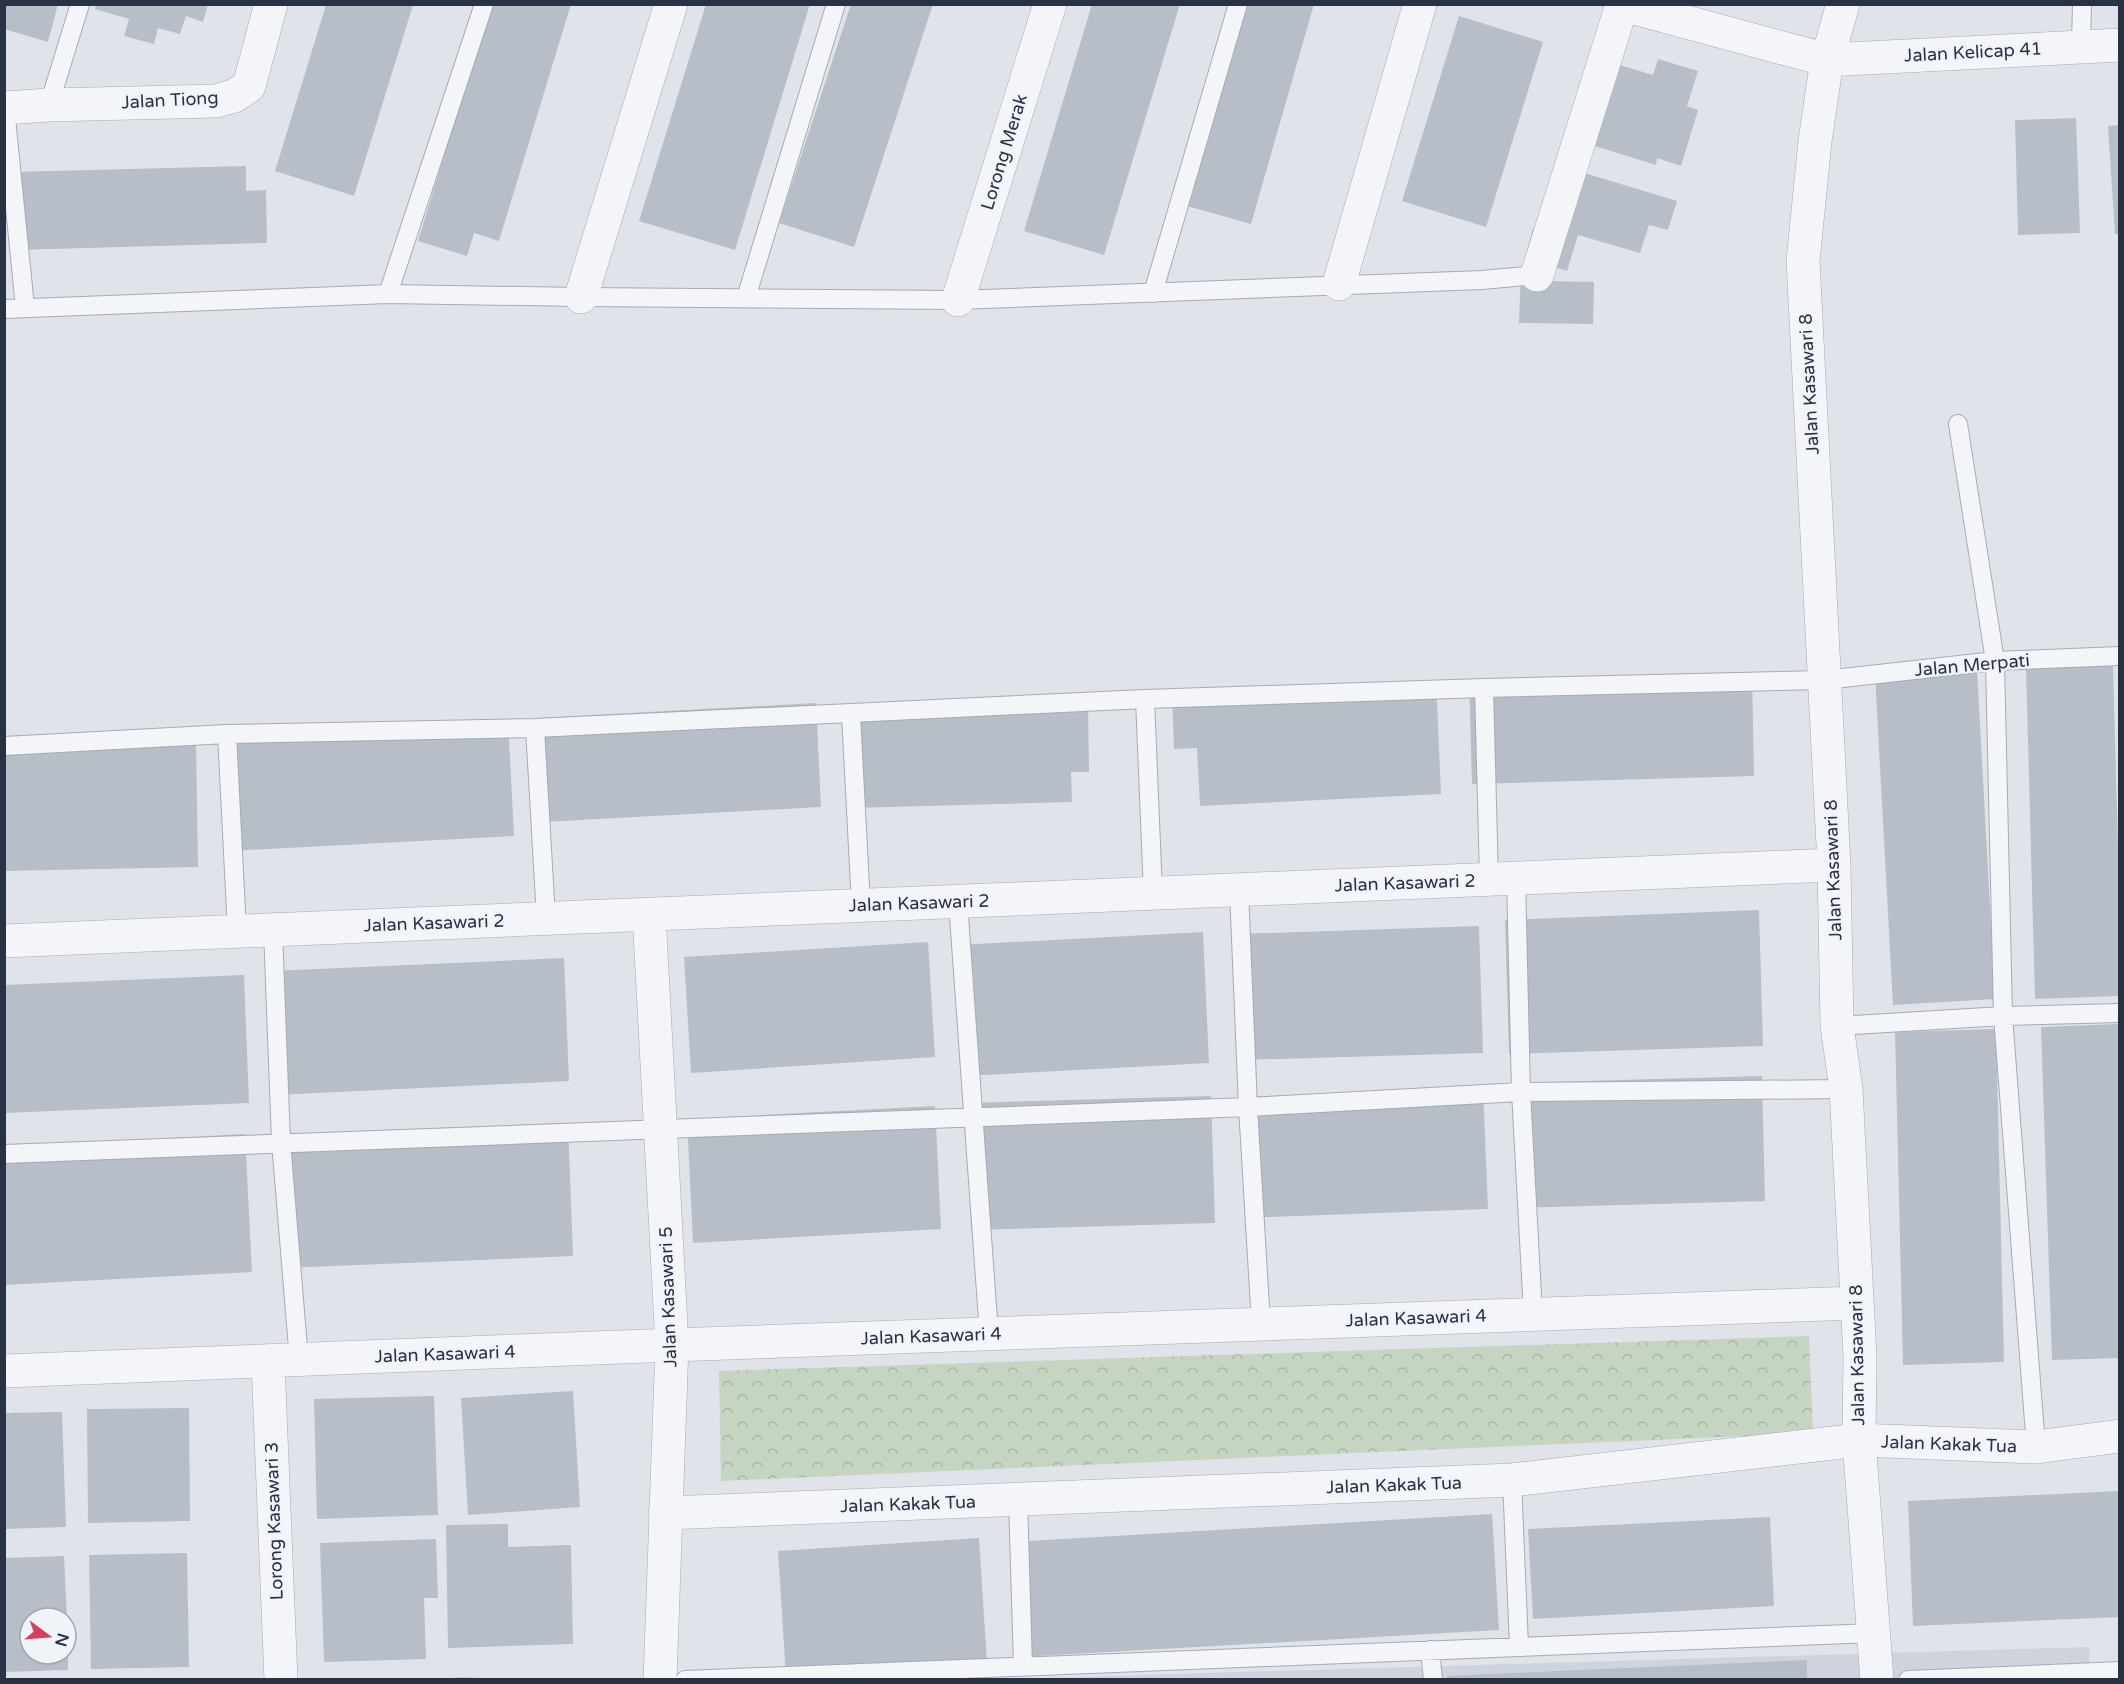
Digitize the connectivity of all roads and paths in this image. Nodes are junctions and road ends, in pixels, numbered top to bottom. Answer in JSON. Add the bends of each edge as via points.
{"nodes":[{"id":1,"x":80,"y":4,"type":"edge"},
{"id":2,"x":271,"y":4,"type":"edge"},
{"id":3,"x":484,"y":4,"type":"edge"},
{"id":4,"x":671,"y":4,"type":"edge"},
{"id":5,"x":836,"y":4,"type":"edge"},
{"id":6,"x":1050,"y":4,"type":"edge"},
{"id":7,"x":1238,"y":4,"type":"edge"},
{"id":8,"x":1420,"y":4,"type":"edge"},
{"id":9,"x":1843,"y":4,"type":"edge"},
{"id":10,"x":2082,"y":4,"type":"edge"},
{"id":11,"x":1621,"y":5,"type":"edge"},
{"id":12,"x":2120,"y":45,"type":"edge"},
{"id":13,"x":2081,"y":46,"type":"junction"},
{"id":14,"x":1827,"y":60,"type":"junction"},
{"id":15,"x":49,"y":105,"type":"junction"},
{"id":16,"x":5,"y":108,"type":"edge"},
{"id":17,"x":1537,"y":275,"type":"joint"},
{"id":18,"x":1339,"y":284,"type":"junction"},
{"id":19,"x":1153,"y":293,"type":"junction"},
{"id":20,"x":388,"y":294,"type":"junction"},
{"id":21,"x":581,"y":297,"type":"junction"},
{"id":22,"x":746,"y":298,"type":"junction"},
{"id":23,"x":958,"y":300,"type":"junction"},
{"id":24,"x":25,"y":307,"type":"junction"},
{"id":25,"x":4,"y":309,"type":"edge"},
{"id":26,"x":1958,"y":424,"type":"dead end"},
{"id":27,"x":2120,"y":656,"type":"edge"},
{"id":28,"x":1995,"y":661,"type":"junction"},
{"id":29,"x":1825,"y":680,"type":"junction"},
{"id":30,"x":1484,"y":688,"type":"junction"},
{"id":31,"x":1145,"y":699,"type":"junction"},
{"id":32,"x":851,"y":715,"type":"junction"},
{"id":33,"x":535,"y":728,"type":"junction"},
{"id":34,"x":227,"y":734,"type":"junction"},
{"id":35,"x":4,"y":747,"type":"edge"},
{"id":36,"x":1834,"y":865,"type":"junction"},
{"id":37,"x":1502,"y":879,"type":"junction"},
{"id":38,"x":1239,"y":890,"type":"junction"},
{"id":39,"x":1153,"y":893,"type":"junction"},
{"id":40,"x":958,"y":902,"type":"junction"},
{"id":41,"x":861,"y":905,"type":"junction"},
{"id":42,"x":649,"y":914,"type":"junction"},
{"id":43,"x":546,"y":918,"type":"junction"},
{"id":44,"x":273,"y":930,"type":"junction"},
{"id":45,"x":237,"y":931,"type":"junction"},
{"id":46,"x":4,"y":940,"type":"edge"},
{"id":47,"x":2120,"y":1013,"type":"edge"},
{"id":48,"x":2003,"y":1016,"type":"junction"},
{"id":49,"x":1837,"y":1026,"type":"junction"},
{"id":50,"x":1846,"y":1089,"type":"junction"},
{"id":51,"x":1521,"y":1092,"type":"junction"},
{"id":52,"x":1248,"y":1107,"type":"junction"},
{"id":53,"x":973,"y":1117,"type":"junction"},
{"id":54,"x":661,"y":1128,"type":"junction"},
{"id":55,"x":281,"y":1143,"type":"junction"},
{"id":56,"x":4,"y":1154,"type":"edge"},
{"id":57,"x":1857,"y":1303,"type":"junction"},
{"id":58,"x":1533,"y":1314,"type":"junction"},
{"id":59,"x":1261,"y":1324,"type":"junction"},
{"id":60,"x":989,"y":1334,"type":"junction"},
{"id":61,"x":672,"y":1345,"type":"junction"},
{"id":62,"x":284,"y":1361,"type":"junction"},
{"id":63,"x":4,"y":1371,"type":"edge"},
{"id":64,"x":2120,"y":1436,"type":"edge"},
{"id":65,"x":1859,"y":1440,"type":"junction"},
{"id":66,"x":2036,"y":1447,"type":"junction"},
{"id":67,"x":1512,"y":1480,"type":"junction"},
{"id":68,"x":1018,"y":1500,"type":"junction"},
{"id":69,"x":665,"y":1513,"type":"junction"},
{"id":70,"x":1874,"y":1633,"type":"junction"},
{"id":71,"x":1518,"y":1646,"type":"junction"},
{"id":72,"x":1430,"y":1650,"type":"junction"},
{"id":73,"x":1023,"y":1666,"type":"junction"},
{"id":74,"x":2120,"y":1671,"type":"edge"},
{"id":75,"x":1062,"y":1672,"type":"edge"},
{"id":76,"x":2087,"y":1676,"type":"edge"},
{"id":77,"x":281,"y":1680,"type":"edge"},
{"id":78,"x":660,"y":1680,"type":"edge"},
{"id":79,"x":685,"y":1680,"type":"edge"},
{"id":80,"x":1433,"y":1680,"type":"edge"},
{"id":81,"x":1877,"y":1680,"type":"edge"},
{"id":82,"x":1908,"y":1680,"type":"edge"}],
"edges":[{"from":1,"to":15,"type":"lane"},
{"from":2,"to":15,"type":"street","name":"Jalan Tiong","via":[[249,86],[234,96],[216,100]]},
{"from":3,"to":20,"type":"lane"},
{"from":4,"to":21,"type":"street"},
{"from":5,"to":22,"type":"lane"},
{"from":6,"to":23,"type":"street","name":"Lorong Merak"},
{"from":7,"to":19,"type":"lane"},
{"from":8,"to":18,"type":"street"},
{"from":9,"to":14,"type":"street","name":"Jalan Kasawari 8"},
{"from":10,"to":13,"type":"lane"},
{"from":11,"to":14,"type":"street","name":"Jalan Kelicap 41"},
{"from":11,"to":17,"type":"street"},
{"from":12,"to":13,"type":"street","name":"Jalan Kelicap 41"},
{"from":13,"to":14,"type":"street","name":"Jalan Kelicap 41"},
{"from":14,"to":29,"type":"street","name":"Jalan Kasawari 8","via":[[1803,261]]},
{"from":15,"to":16,"type":"street","name":"Jalan Tiong"},
{"from":16,"to":24,"type":"lane"},
{"from":17,"to":18,"type":"lane"},
{"from":18,"to":19,"type":"lane"},
{"from":19,"to":23,"type":"lane"},
{"from":20,"to":21,"type":"lane"},
{"from":20,"to":24,"type":"lane"},
{"from":21,"to":22,"type":"lane"},
{"from":22,"to":23,"type":"lane"},
{"from":24,"to":25,"type":"lane"},
{"from":26,"to":28,"type":"lane"},
{"from":27,"to":28,"type":"lane","name":"Jalan Merpati"},
{"from":28,"to":29,"type":"lane","name":"Jalan Merpati"},
{"from":28,"to":48,"type":"lane"},
{"from":29,"to":30,"type":"lane","name":"Jalan Merpati"},
{"from":29,"to":36,"type":"street","name":"Jalan Kasawari 8"},
{"from":30,"to":31,"type":"lane","name":"Jalan Merpati"},
{"from":30,"to":37,"type":"lane"},
{"from":31,"to":32,"type":"lane","name":"Jalan Merpati"},
{"from":31,"to":39,"type":"lane"},
{"from":32,"to":33,"type":"lane","name":"Jalan Merpati"},
{"from":32,"to":41,"type":"lane"},
{"from":33,"to":34,"type":"lane","name":"Jalan Merpati"},
{"from":33,"to":43,"type":"lane"},
{"from":34,"to":35,"type":"lane","name":"Jalan Merpati"},
{"from":34,"to":45,"type":"lane"},
{"from":36,"to":37,"type":"street","name":"Jalan Kasawari 2"},
{"from":36,"to":49,"type":"street","name":"Jalan Kasawari 8"},
{"from":37,"to":38,"type":"street","name":"Jalan Kasawari 2"},
{"from":37,"to":51,"type":"lane"},
{"from":38,"to":39,"type":"street","name":"Jalan Kasawari 2"},
{"from":38,"to":52,"type":"lane"},
{"from":39,"to":40,"type":"street","name":"Jalan Kasawari 2"},
{"from":40,"to":41,"type":"street","name":"Jalan Kasawari 2"},
{"from":40,"to":53,"type":"lane"},
{"from":41,"to":42,"type":"street","name":"Jalan Kasawari 2"},
{"from":42,"to":43,"type":"street","name":"Jalan Kasawari 2"},
{"from":42,"to":54,"type":"street","name":"Jalan Kasawari 5"},
{"from":43,"to":44,"type":"street","name":"Jalan Kasawari 2"},
{"from":44,"to":45,"type":"street","name":"Jalan Kasawari 2"},
{"from":44,"to":55,"type":"lane"},
{"from":45,"to":46,"type":"street","name":"Jalan Kasawari 2"},
{"from":47,"to":48,"type":"lane"},
{"from":48,"to":49,"type":"lane"},
{"from":48,"to":66,"type":"lane"},
{"from":49,"to":50,"type":"street","name":"Jalan Kasawari 8"},
{"from":50,"to":51,"type":"lane"},
{"from":50,"to":57,"type":"street","name":"Jalan Kasawari 8"},
{"from":51,"to":52,"type":"lane"},
{"from":51,"to":58,"type":"lane"},
{"from":52,"to":53,"type":"lane"},
{"from":52,"to":59,"type":"lane"},
{"from":53,"to":54,"type":"lane"},
{"from":53,"to":60,"type":"lane"},
{"from":54,"to":55,"type":"lane"},
{"from":54,"to":61,"type":"street","name":"Jalan Kasawari 5"},
{"from":55,"to":56,"type":"lane"},
{"from":55,"to":62,"type":"lane"},
{"from":57,"to":58,"type":"street","name":"Jalan Kasawari 4"},
{"from":57,"to":65,"type":"street","name":"Jalan Kasawari 8"},
{"from":58,"to":59,"type":"street","name":"Jalan Kasawari 4"},
{"from":59,"to":60,"type":"street","name":"Jalan Kasawari 4"},
{"from":60,"to":61,"type":"street","name":"Jalan Kasawari 4"},
{"from":61,"to":62,"type":"street","name":"Jalan Kasawari 4"},
{"from":61,"to":69,"type":"street","name":"Jalan Kasawari 5"},
{"from":62,"to":63,"type":"street","name":"Jalan Kasawari 4"},
{"from":62,"to":77,"type":"street","name":"Lorong Kasawari 3"},
{"from":64,"to":66,"type":"street","name":"Jalan Kakak Tua"},
{"from":65,"to":66,"type":"street","name":"Jalan Kakak Tua"},
{"from":65,"to":67,"type":"street","name":"Jalan Kakak Tua"},
{"from":65,"to":70,"type":"street","name":"Jalan Kasawari 8"},
{"from":67,"to":68,"type":"street","name":"Jalan Kakak Tua"},
{"from":67,"to":71,"type":"lane"},
{"from":68,"to":69,"type":"street","name":"Jalan Kakak Tua"},
{"from":68,"to":73,"type":"lane"},
{"from":69,"to":78,"type":"street","name":"Jalan Kasawari 5"},
{"from":70,"to":71,"type":"lane"},
{"from":70,"to":81,"type":"street","name":"Jalan Kasawari 8"},
{"from":71,"to":72,"type":"lane"},
{"from":72,"to":75,"type":"lane"},
{"from":72,"to":80,"type":"lane"},
{"from":73,"to":75,"type":"lane"},
{"from":73,"to":79,"type":"lane"},
{"from":74,"to":76,"type":"lane"},
{"from":76,"to":82,"type":"lane"}]}
